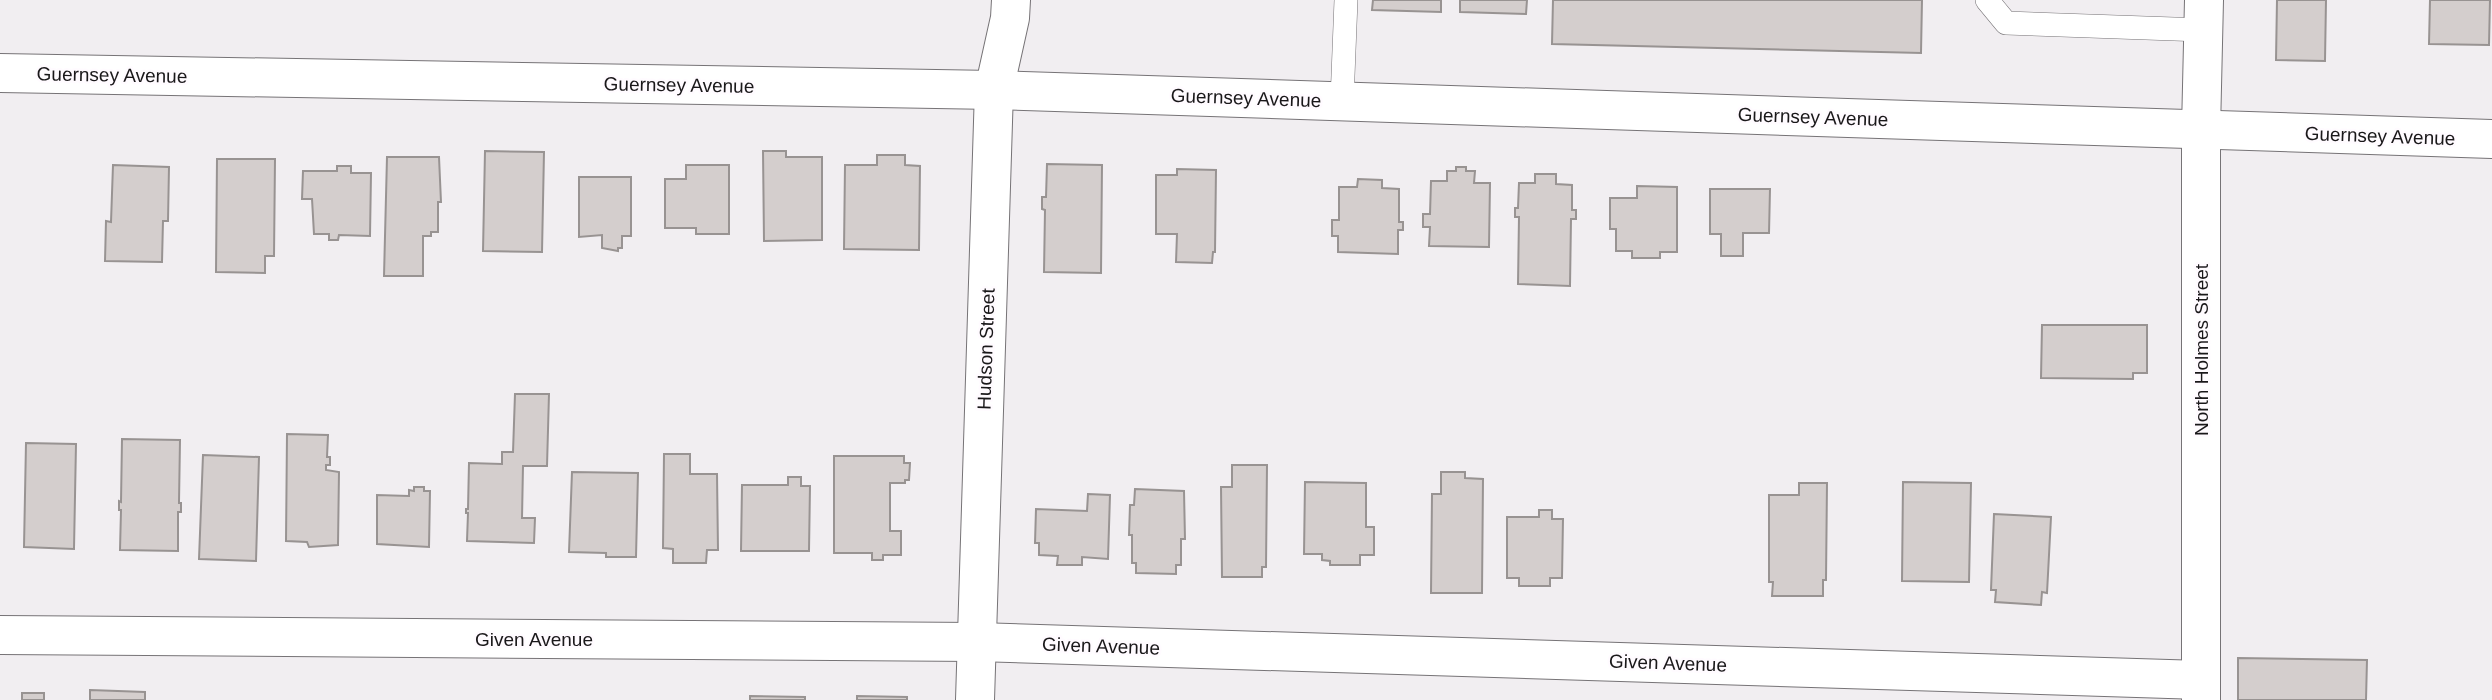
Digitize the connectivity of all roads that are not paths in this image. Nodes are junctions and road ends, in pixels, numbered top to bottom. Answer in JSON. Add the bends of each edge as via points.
{"nodes":[{"id":1,"x":1011,"y":0,"type":"edge"},
{"id":2,"x":1346,"y":0,"type":"edge"},
{"id":3,"x":1987,"y":0,"type":"edge"},
{"id":4,"x":2203,"y":15,"type":"edge"},
{"id":5,"x":0,"y":74,"type":"edge"},
{"id":6,"x":994,"y":90,"type":"junction"},
{"id":7,"x":1342,"y":102,"type":"junction"},
{"id":8,"x":2201,"y":130,"type":"junction"},
{"id":9,"x":2492,"y":139,"type":"edge"},
{"id":10,"x":0,"y":635,"type":"edge"},
{"id":11,"x":977,"y":642,"type":"junction"},
{"id":12,"x":2201,"y":690,"type":"edge"},
{"id":13,"x":975,"y":700,"type":"edge"}],
"edges":[{"from":1,"to":6,"type":"street","name":"Hudson Street"},
{"from":2,"to":7,"type":"lane"},
{"from":3,"to":4,"type":"lane","via":[[2006,23]]},
{"from":4,"to":8,"type":"street","name":"North Holmes Street"},
{"from":5,"to":6,"type":"street","name":"Guernsey Avenue"},
{"from":6,"to":7,"type":"street","name":"Guernsey Avenue"},
{"from":6,"to":11,"type":"street","name":"Hudson Street"},
{"from":7,"to":8,"type":"street","name":"Guernsey Avenue"},
{"from":8,"to":9,"type":"street","name":"Guernsey Avenue"},
{"from":8,"to":12,"type":"street","name":"North Holmes Street"},
{"from":10,"to":11,"type":"street","name":"Given Avenue"},
{"from":11,"to":12,"type":"street","name":"Given Avenue"},
{"from":11,"to":13,"type":"street","name":"Hudson Street"}]}
